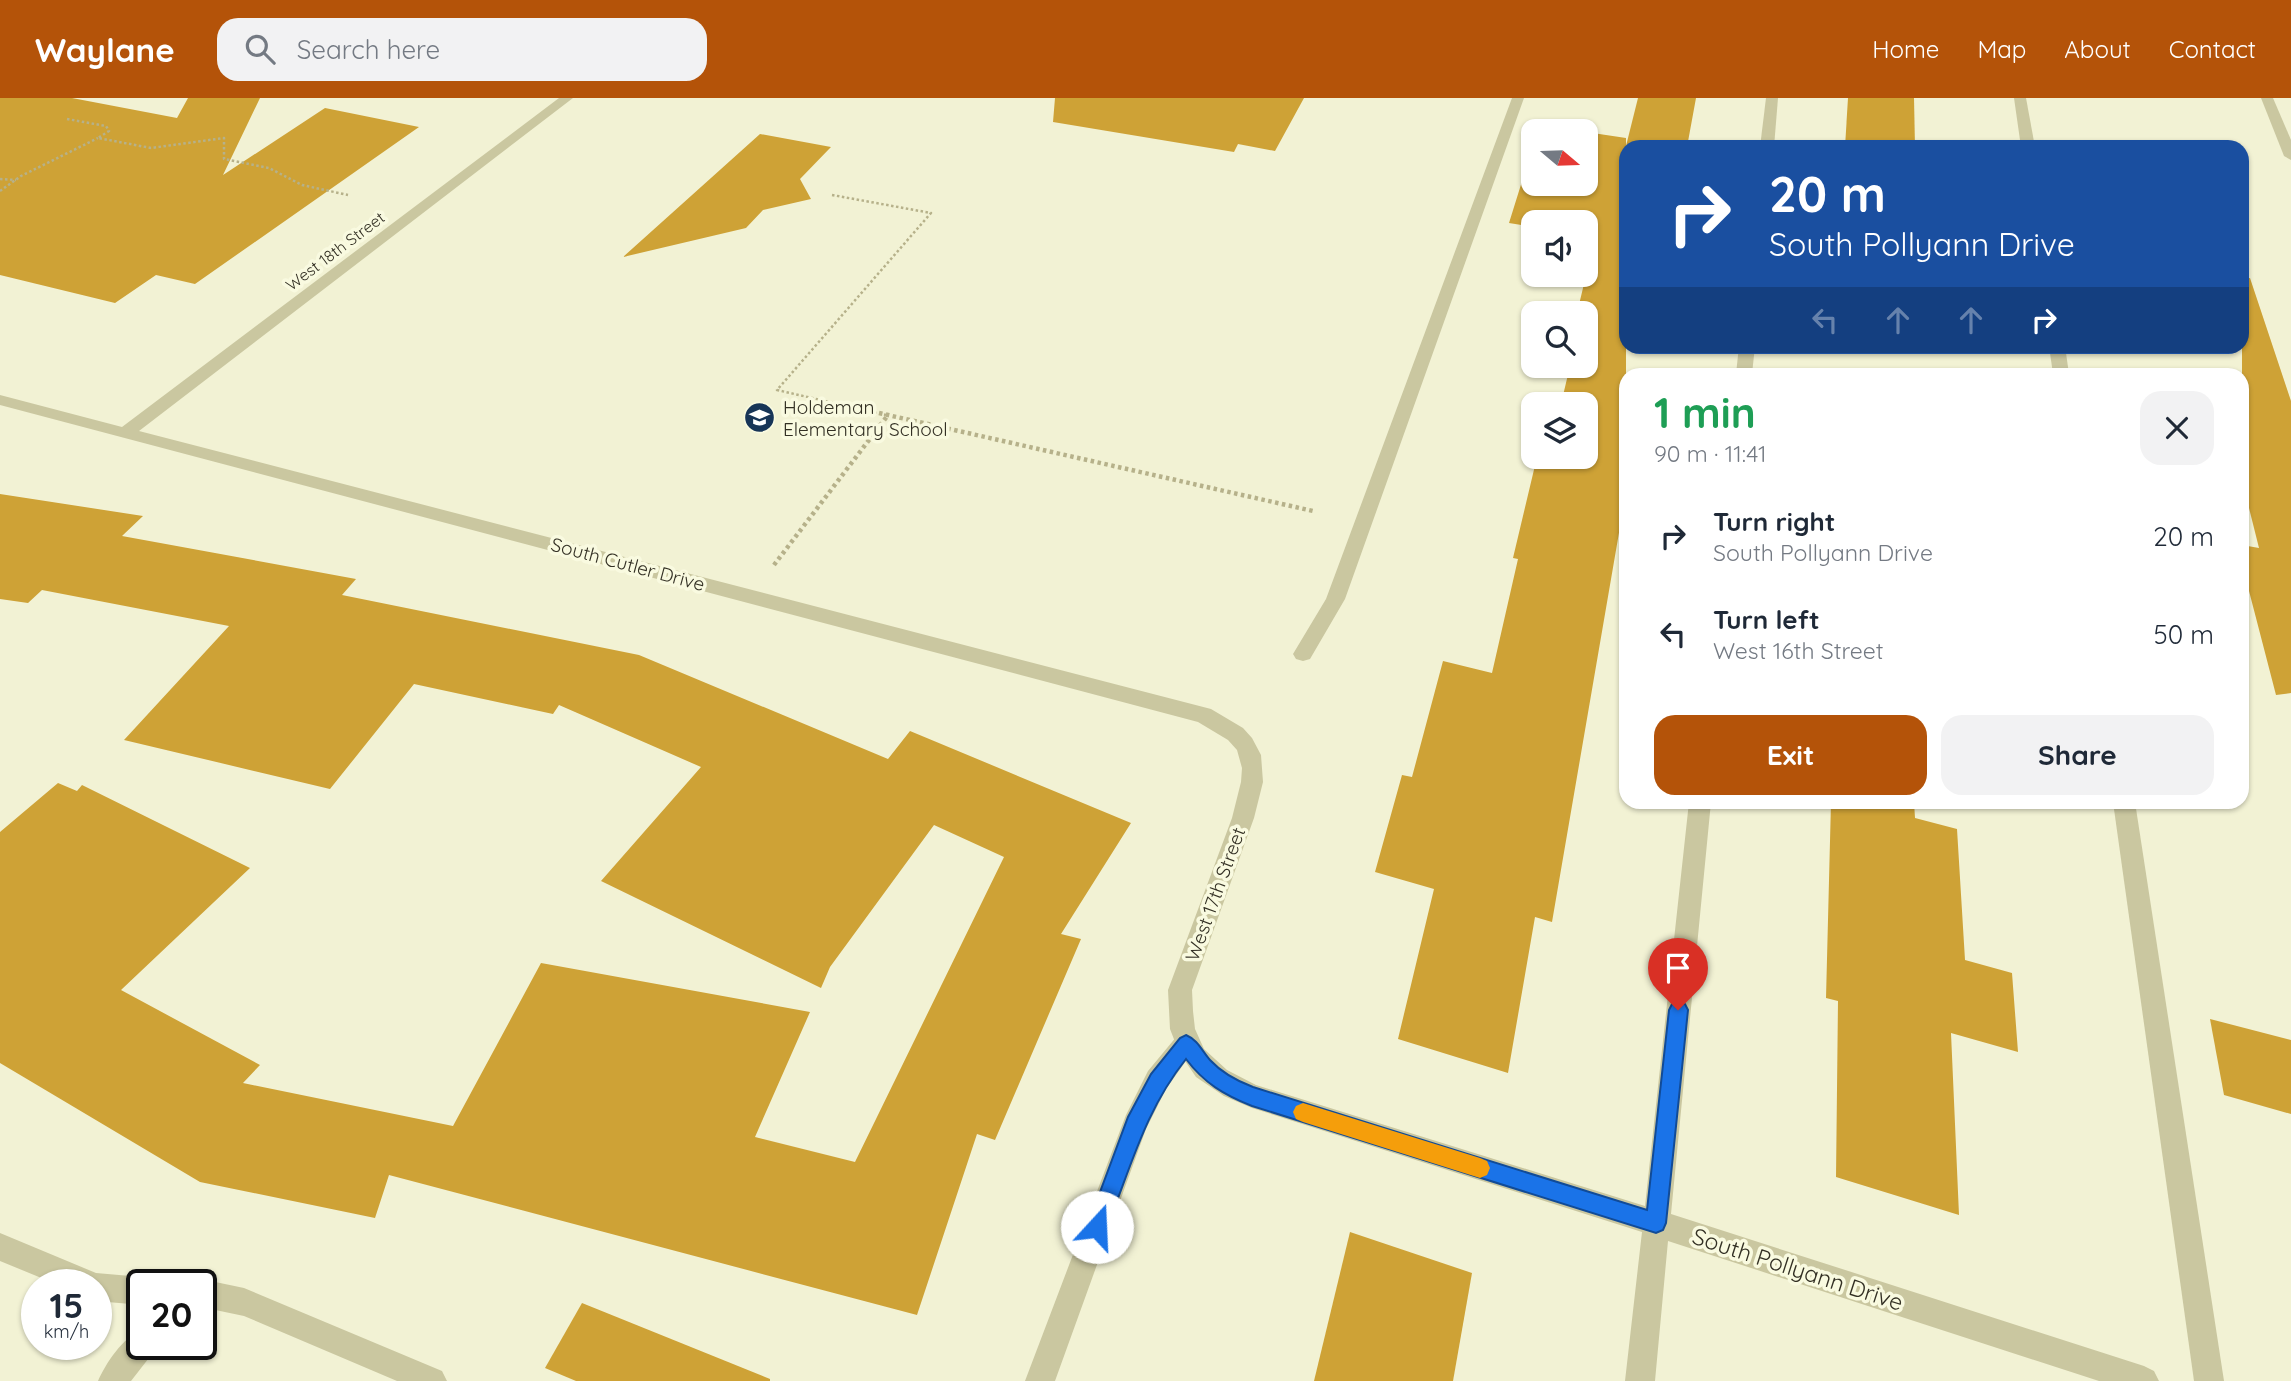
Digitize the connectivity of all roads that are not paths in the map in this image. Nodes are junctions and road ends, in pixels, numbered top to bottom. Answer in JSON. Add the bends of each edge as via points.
{"nodes":[{"id":1,"x":567,"y":98,"type":"edge"},
{"id":2,"x":1518,"y":98,"type":"edge"},
{"id":3,"x":1772,"y":98,"type":"edge"},
{"id":4,"x":2020,"y":98,"type":"edge"},
{"id":5,"x":2267,"y":98,"type":"edge"},
{"id":6,"x":1768,"y":140,"type":"edge"},
{"id":7,"x":2027,"y":140,"type":"edge"},
{"id":8,"x":2291,"y":156,"type":"edge"},
{"id":9,"x":0,"y":400,"type":"edge"},
{"id":10,"x":125,"y":433,"type":"junction"},
{"id":11,"x":1303,"y":653,"type":"dead end"},
{"id":12,"x":1247,"y":745,"type":"joint"},
{"id":13,"x":1699,"y":809,"type":"edge"},
{"id":14,"x":2125,"y":809,"type":"edge"},
{"id":15,"x":1186,"y":1044,"type":"junction"},
{"id":16,"x":1656,"y":1223,"type":"junction"},
{"id":17,"x":0,"y":1247,"type":"edge"},
{"id":18,"x":52,"y":1269,"type":"edge"},
{"id":19,"x":217,"y":1296,"type":"edge"},
{"id":20,"x":129,"y":1360,"type":"edge"},
{"id":21,"x":113,"y":1381,"type":"edge"},
{"id":22,"x":432,"y":1381,"type":"edge"},
{"id":23,"x":1040,"y":1381,"type":"edge"},
{"id":24,"x":1640,"y":1381,"type":"edge"},
{"id":25,"x":2144,"y":1381,"type":"edge"},
{"id":26,"x":2209,"y":1381,"type":"edge"}],
"edges":[{"from":1,"to":10,"type":"street","name":"West 18th Street"},
{"from":2,"to":11,"type":"street","via":[[1335,599]]},
{"from":3,"to":6,"type":"street"},
{"from":4,"to":7,"type":"street"},
{"from":5,"to":8,"type":"street"},
{"from":9,"to":10,"type":"street","name":"South Cutler Drive"},
{"from":10,"to":12,"type":"street","name":"South Cutler Drive","via":[[1175,705],[1229,727]]},
{"from":12,"to":15,"type":"street","name":"West 17th Street","via":[[1254,765],[1252,790],[1181,990],[1180,1018]]},
{"from":13,"to":16,"type":"street"},
{"from":14,"to":26,"type":"street"},
{"from":15,"to":16,"type":"street","name":"South Pollyann Drive","via":[[1225,1085],[1252,1096]]},
{"from":15,"to":23,"type":"street","via":[[1157,1080],[1135,1124]]},
{"from":16,"to":24,"type":"street"},
{"from":16,"to":25,"type":"street","name":"South Pollyann Drive"},
{"from":17,"to":18,"type":"street"},
{"from":19,"to":22,"type":"street","via":[[244,1302]]},
{"from":20,"to":21,"type":"street"}]}
